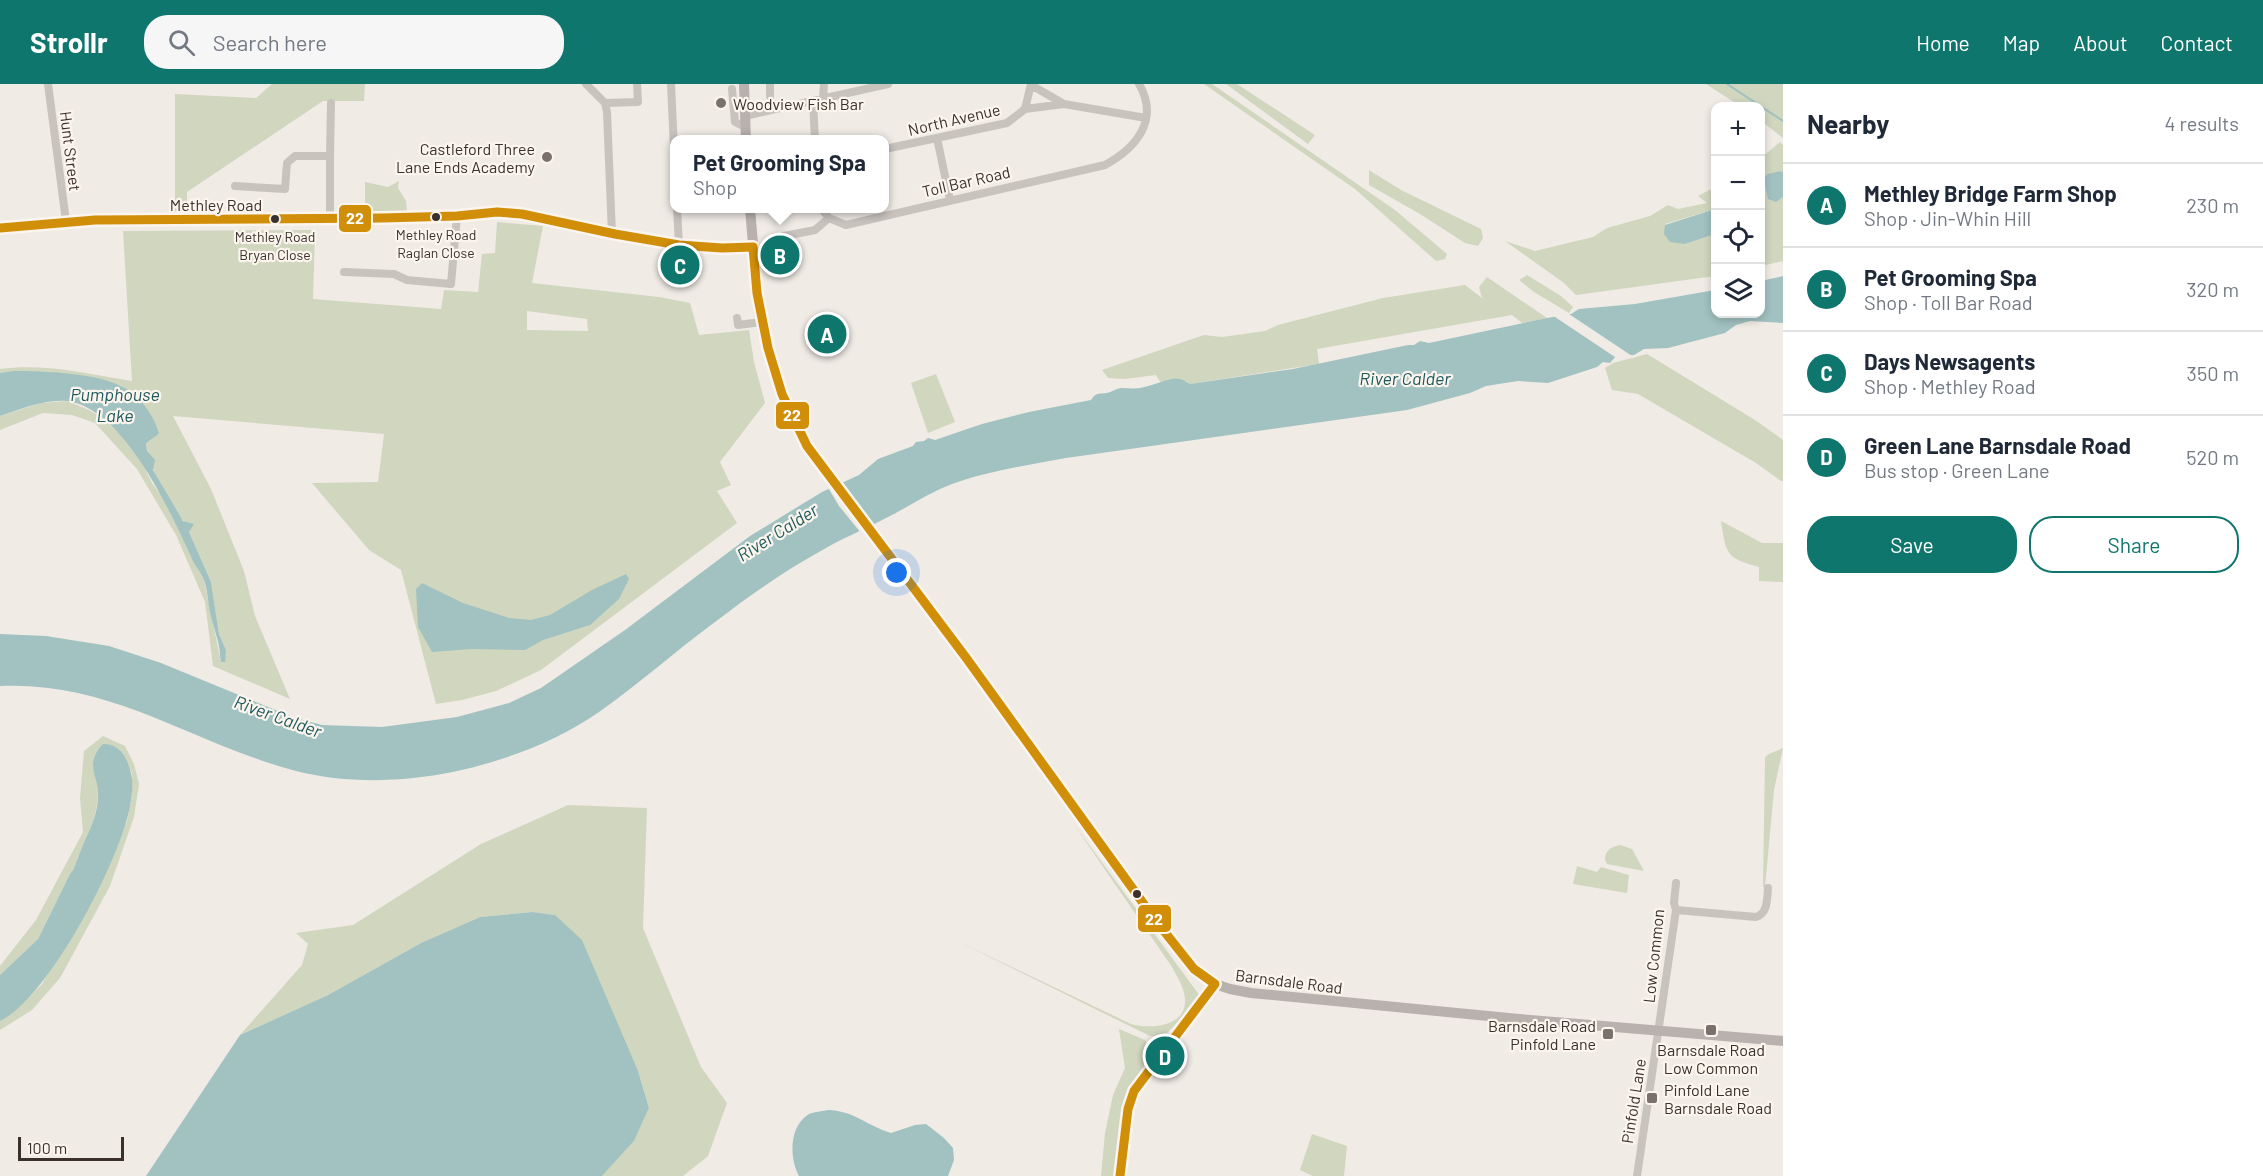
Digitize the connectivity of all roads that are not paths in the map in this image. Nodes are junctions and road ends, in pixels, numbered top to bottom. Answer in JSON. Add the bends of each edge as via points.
{"nodes":[{"id":1,"x":48,"y":84,"type":"edge"},
{"id":2,"x":586,"y":84,"type":"edge"},
{"id":3,"x":637,"y":84,"type":"edge"},
{"id":4,"x":671,"y":84,"type":"edge"},
{"id":5,"x":744,"y":84,"type":"edge"},
{"id":6,"x":770,"y":84,"type":"edge"},
{"id":7,"x":824,"y":84,"type":"edge"},
{"id":8,"x":888,"y":84,"type":"edge"},
{"id":9,"x":1031,"y":84,"type":"edge"},
{"id":10,"x":1139,"y":84,"type":"edge"},
{"id":11,"x":732,"y":89,"type":"dead end"},
{"id":12,"x":770,"y":96,"type":"dead end"},
{"id":13,"x":823,"y":98,"type":"junction"},
{"id":14,"x":813,"y":101,"type":"junction"},
{"id":15,"x":331,"y":103,"type":"dead end"},
{"id":16,"x":605,"y":103,"type":"junction"},
{"id":17,"x":1064,"y":104,"type":"junction"},
{"id":18,"x":1025,"y":110,"type":"junction"},
{"id":19,"x":1146,"y":118,"type":"junction"},
{"id":20,"x":745,"y":121,"type":"junction"},
{"id":21,"x":673,"y":135,"type":"edge"},
{"id":22,"x":746,"y":135,"type":"edge"},
{"id":23,"x":815,"y":135,"type":"edge"},
{"id":24,"x":937,"y":138,"type":"junction"},
{"id":25,"x":889,"y":148,"type":"edge"},
{"id":26,"x":330,"y":156,"type":"junction"},
{"id":27,"x":236,"y":186,"type":"dead end"},
{"id":28,"x":950,"y":200,"type":"junction"},
{"id":29,"x":677,"y":213,"type":"edge"},
{"id":30,"x":750,"y":213,"type":"edge"},
{"id":31,"x":825,"y":213,"type":"edge"},
{"id":32,"x":457,"y":216,"type":"junction"},
{"id":33,"x":330,"y":218,"type":"junction"},
{"id":34,"x":829,"y":218,"type":"junction"},
{"id":35,"x":66,"y":221,"type":"junction"},
{"id":36,"x":0,"y":228,"type":"edge"},
{"id":37,"x":612,"y":234,"type":"junction"},
{"id":38,"x":774,"y":238,"type":"dead end"},
{"id":39,"x":679,"y":244,"type":"junction"},
{"id":40,"x":753,"y":247,"type":"junction"},
{"id":41,"x":344,"y":272,"type":"dead end"},
{"id":42,"x":737,"y":318,"type":"dead end"},
{"id":43,"x":762,"y":322,"type":"junction"},
{"id":44,"x":1676,"y":884,"type":"dead end"},
{"id":45,"x":1768,"y":888,"type":"dead end"},
{"id":46,"x":1676,"y":910,"type":"junction"},
{"id":47,"x":1215,"y":984,"type":"junction"},
{"id":48,"x":1659,"y":1031,"type":"junction"},
{"id":49,"x":1783,"y":1041,"type":"edge"},
{"id":50,"x":1120,"y":1176,"type":"edge"},
{"id":51,"x":1637,"y":1176,"type":"edge"}],
"edges":[{"from":1,"to":35,"type":"street","name":"Hunt Street"},
{"from":2,"to":16,"type":"street"},
{"from":3,"to":16,"type":"street","via":[[638,102]]},
{"from":4,"to":21,"type":"street"},
{"from":5,"to":20,"type":"main road"},
{"from":6,"to":12,"type":"street"},
{"from":7,"to":13,"type":"street"},
{"from":8,"to":13,"type":"street"},
{"from":9,"to":17,"type":"street"},
{"from":9,"to":18,"type":"street"},
{"from":10,"to":19,"type":"street","via":[[1145,93]]},
{"from":11,"to":20,"type":"street","via":[[735,123]]},
{"from":13,"to":14,"type":"street"},
{"from":14,"to":20,"type":"street"},
{"from":14,"to":23,"type":"street"},
{"from":15,"to":26,"type":"street"},
{"from":16,"to":37,"type":"street"},
{"from":17,"to":18,"type":"street"},
{"from":17,"to":19,"type":"street"},
{"from":18,"to":24,"type":"street","name":"North Avenue","via":[[1008,123]]},
{"from":19,"to":28,"type":"street","name":"Toll Bar Road","via":[[1140,138],[1123,155],[1105,165]]},
{"from":20,"to":22,"type":"main road"},
{"from":24,"to":25,"type":"street","name":"North Avenue"},
{"from":24,"to":28,"type":"street"},
{"from":26,"to":27,"type":"street","via":[[295,156],[287,163],[285,189]]},
{"from":26,"to":33,"type":"street"},
{"from":28,"to":34,"type":"street","name":"Toll Bar Road","via":[[846,225]]},
{"from":29,"to":39,"type":"street"},
{"from":30,"to":40,"type":"main road","name":"Barnsdale Road"},
{"from":31,"to":34,"type":"street"},
{"from":32,"to":33,"type":"main road","name":"Methley Road"},
{"from":32,"to":37,"type":"main road","name":"Methley Road","via":[[522,214]]},
{"from":32,"to":41,"type":"street","via":[[451,284],[407,280],[394,274]]},
{"from":33,"to":35,"type":"main road","name":"Methley Road"},
{"from":34,"to":38,"type":"street","via":[[815,230]]},
{"from":35,"to":36,"type":"main road","name":"Methley Road"},
{"from":37,"to":39,"type":"main road","name":"Methley Road"},
{"from":39,"to":40,"type":"main road","name":"Methley Road"},
{"from":40,"to":43,"type":"main road","name":"Barnsdale Road"},
{"from":42,"to":43,"type":"street","via":[[738,325]]},
{"from":43,"to":47,"type":"main road","name":"Barnsdale Road","via":[[782,394],[798,430],[828,475],[967,659],[1149,912],[1194,969]]},
{"from":44,"to":46,"type":"street","name":"Low Common"},
{"from":45,"to":46,"type":"street","via":[[1764,912],[1756,917]]},
{"from":46,"to":48,"type":"street","name":"Low Common"},
{"from":47,"to":48,"type":"main road","name":"Barnsdale Road","via":[[1251,993]]},
{"from":47,"to":50,"type":"street","via":[[1134,1091],[1128,1108]]},
{"from":48,"to":49,"type":"main road","name":"Barnsdale Road"},
{"from":48,"to":51,"type":"street","name":"Pinfold Lane"}]}
